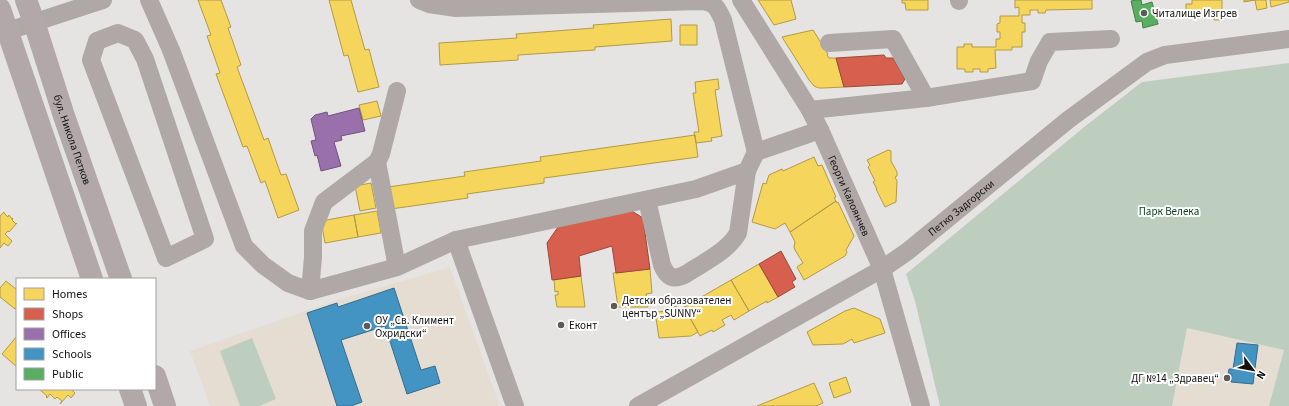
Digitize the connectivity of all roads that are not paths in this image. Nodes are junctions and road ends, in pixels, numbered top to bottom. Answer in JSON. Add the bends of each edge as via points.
{"nodes":[{"id":1,"x":26,"y":0,"type":"edge"},
{"id":2,"x":103,"y":0,"type":"edge"},
{"id":3,"x":150,"y":0,"type":"edge"},
{"id":4,"x":741,"y":0,"type":"edge"},
{"id":5,"x":425,"y":1,"type":"edge"},
{"id":6,"x":0,"y":9,"type":"edge"},
{"id":7,"x":34,"y":22,"type":"junction"},
{"id":8,"x":8,"y":31,"type":"junction"},
{"id":9,"x":1111,"y":39,"type":"dead end"},
{"id":10,"x":1289,"y":39,"type":"edge"},
{"id":11,"x":829,"y":43,"type":"dead end"},
{"id":12,"x":171,"y":50,"type":"junction"},
{"id":13,"x":144,"y":59,"type":"junction"},
{"id":14,"x":397,"y":91,"type":"dead end"},
{"id":15,"x":926,"y":98,"type":"junction"},
{"id":16,"x":810,"y":110,"type":"junction"},
{"id":17,"x":820,"y":130,"type":"junction"},
{"id":18,"x":756,"y":152,"type":"junction"},
{"id":19,"x":377,"y":162,"type":"junction"},
{"id":20,"x":747,"y":171,"type":"junction"},
{"id":21,"x":647,"y":200,"type":"junction"},
{"id":22,"x":456,"y":240,"type":"junction"},
{"id":23,"x":397,"y":267,"type":"junction"},
{"id":24,"x":882,"y":269,"type":"junction"},
{"id":25,"x":92,"y":278,"type":"edge"},
{"id":26,"x":121,"y":278,"type":"edge"},
{"id":27,"x":310,"y":291,"type":"junction"},
{"id":28,"x":156,"y":379,"type":"edge"},
{"id":29,"x":130,"y":390,"type":"edge"},
{"id":30,"x":136,"y":406,"type":"edge"},
{"id":31,"x":166,"y":406,"type":"edge"},
{"id":32,"x":515,"y":406,"type":"edge"},
{"id":33,"x":638,"y":406,"type":"edge"},
{"id":34,"x":922,"y":406,"type":"edge"}],
"edges":[{"from":1,"to":7,"type":"main road","name":"бул. Никола Петков"},
{"from":2,"to":7,"type":"street"},
{"from":3,"to":12,"type":"street"},
{"from":4,"to":16,"type":"street","name":"Георги Калоянчев"},
{"from":5,"to":18,"type":"street","via":[[456,8],[710,2],[718,8],[723,20]]},
{"from":6,"to":8,"type":"main road"},
{"from":7,"to":8,"type":"street"},
{"from":7,"to":26,"type":"main road","name":"бул. Никола Петков"},
{"from":8,"to":25,"type":"main road"},
{"from":9,"to":15,"type":"street","via":[[1050,42],[1032,81]]},
{"from":10,"to":24,"type":"street","name":"Петко Задгорски","via":[[1165,55],[1147,62],[1068,120],[908,251]]},
{"from":11,"to":15,"type":"street","via":[[893,39]]},
{"from":12,"to":13,"type":"street"},
{"from":12,"to":27,"type":"street","via":[[244,246],[263,265],[288,283]]},
{"from":13,"to":13,"type":"street","via":[[135,40],[118,33],[97,41],[91,60],[166,258],[205,240]]},
{"from":14,"to":19,"type":"street"},
{"from":15,"to":16,"type":"street"},
{"from":16,"to":17,"type":"street","name":"Георги Калоянчев"},
{"from":17,"to":18,"type":"street"},
{"from":17,"to":24,"type":"street","name":"Георги Калоянчев"},
{"from":18,"to":20,"type":"street"},
{"from":19,"to":23,"type":"street"},
{"from":19,"to":27,"type":"street","via":[[324,202],[312,231]]},
{"from":20,"to":21,"type":"street","via":[[696,189]]},
{"from":20,"to":21,"type":"street","via":[[738,233],[734,240],[678,278],[671,277],[662,265]]},
{"from":21,"to":22,"type":"street"},
{"from":22,"to":23,"type":"street"},
{"from":22,"to":32,"type":"street"},
{"from":23,"to":27,"type":"street"},
{"from":24,"to":33,"type":"street","name":"Петко Задгорски"},
{"from":24,"to":34,"type":"street","name":"Георги Калоянчев"},
{"from":28,"to":31,"type":"main road"},
{"from":29,"to":30,"type":"main road"}]}
